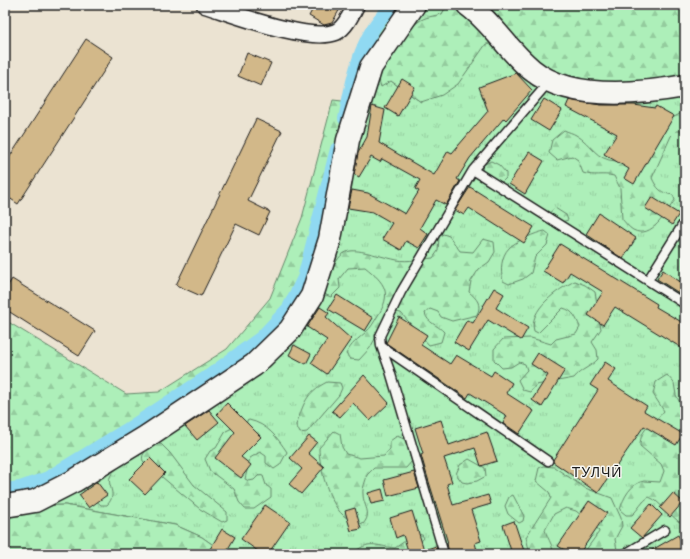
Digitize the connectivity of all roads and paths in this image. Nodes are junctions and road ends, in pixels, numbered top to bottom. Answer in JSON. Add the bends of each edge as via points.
{"nodes":[{"id":1,"x":205,"y":5,"type":"edge"},
{"id":2,"x":356,"y":5,"type":"edge"},
{"id":3,"x":414,"y":5,"type":"edge"},
{"id":4,"x":468,"y":5,"type":"edge"},
{"id":5,"x":549,"y":82,"type":"junction"},
{"id":6,"x":685,"y":86,"type":"edge"},
{"id":7,"x":473,"y":170,"type":"junction"},
{"id":8,"x":685,"y":221,"type":"edge"},
{"id":9,"x":648,"y":280,"type":"junction"},
{"id":10,"x":685,"y":304,"type":"edge"},
{"id":11,"x":381,"y":346,"type":"junction"},
{"id":12,"x":548,"y":461,"type":"dead end"},
{"id":13,"x":5,"y":506,"type":"edge"},
{"id":14,"x":665,"y":530,"type":"dead end"},
{"id":15,"x":444,"y":554,"type":"edge"},
{"id":16,"x":625,"y":554,"type":"edge"}],
"edges":[{"from":1,"to":2,"type":"street","via":[[278,27],[316,34],[337,32],[348,20]]},
{"from":3,"to":13,"type":"street","via":[[371,67],[348,140],[330,239],[312,296],[290,330],[254,365],[146,437],[74,481],[35,501]]},
{"from":4,"to":5,"type":"street","via":[[478,12],[531,70]]},
{"from":5,"to":6,"type":"street","via":[[603,93],[659,91]]},
{"from":5,"to":7,"type":"lane"},
{"from":7,"to":9,"type":"lane"},
{"from":7,"to":11,"type":"lane","via":[[400,292],[380,336]]},
{"from":8,"to":9,"type":"lane"},
{"from":9,"to":10,"type":"lane"},
{"from":11,"to":12,"type":"lane"},
{"from":11,"to":15,"type":"lane"},
{"from":14,"to":16,"type":"lane"}]}
